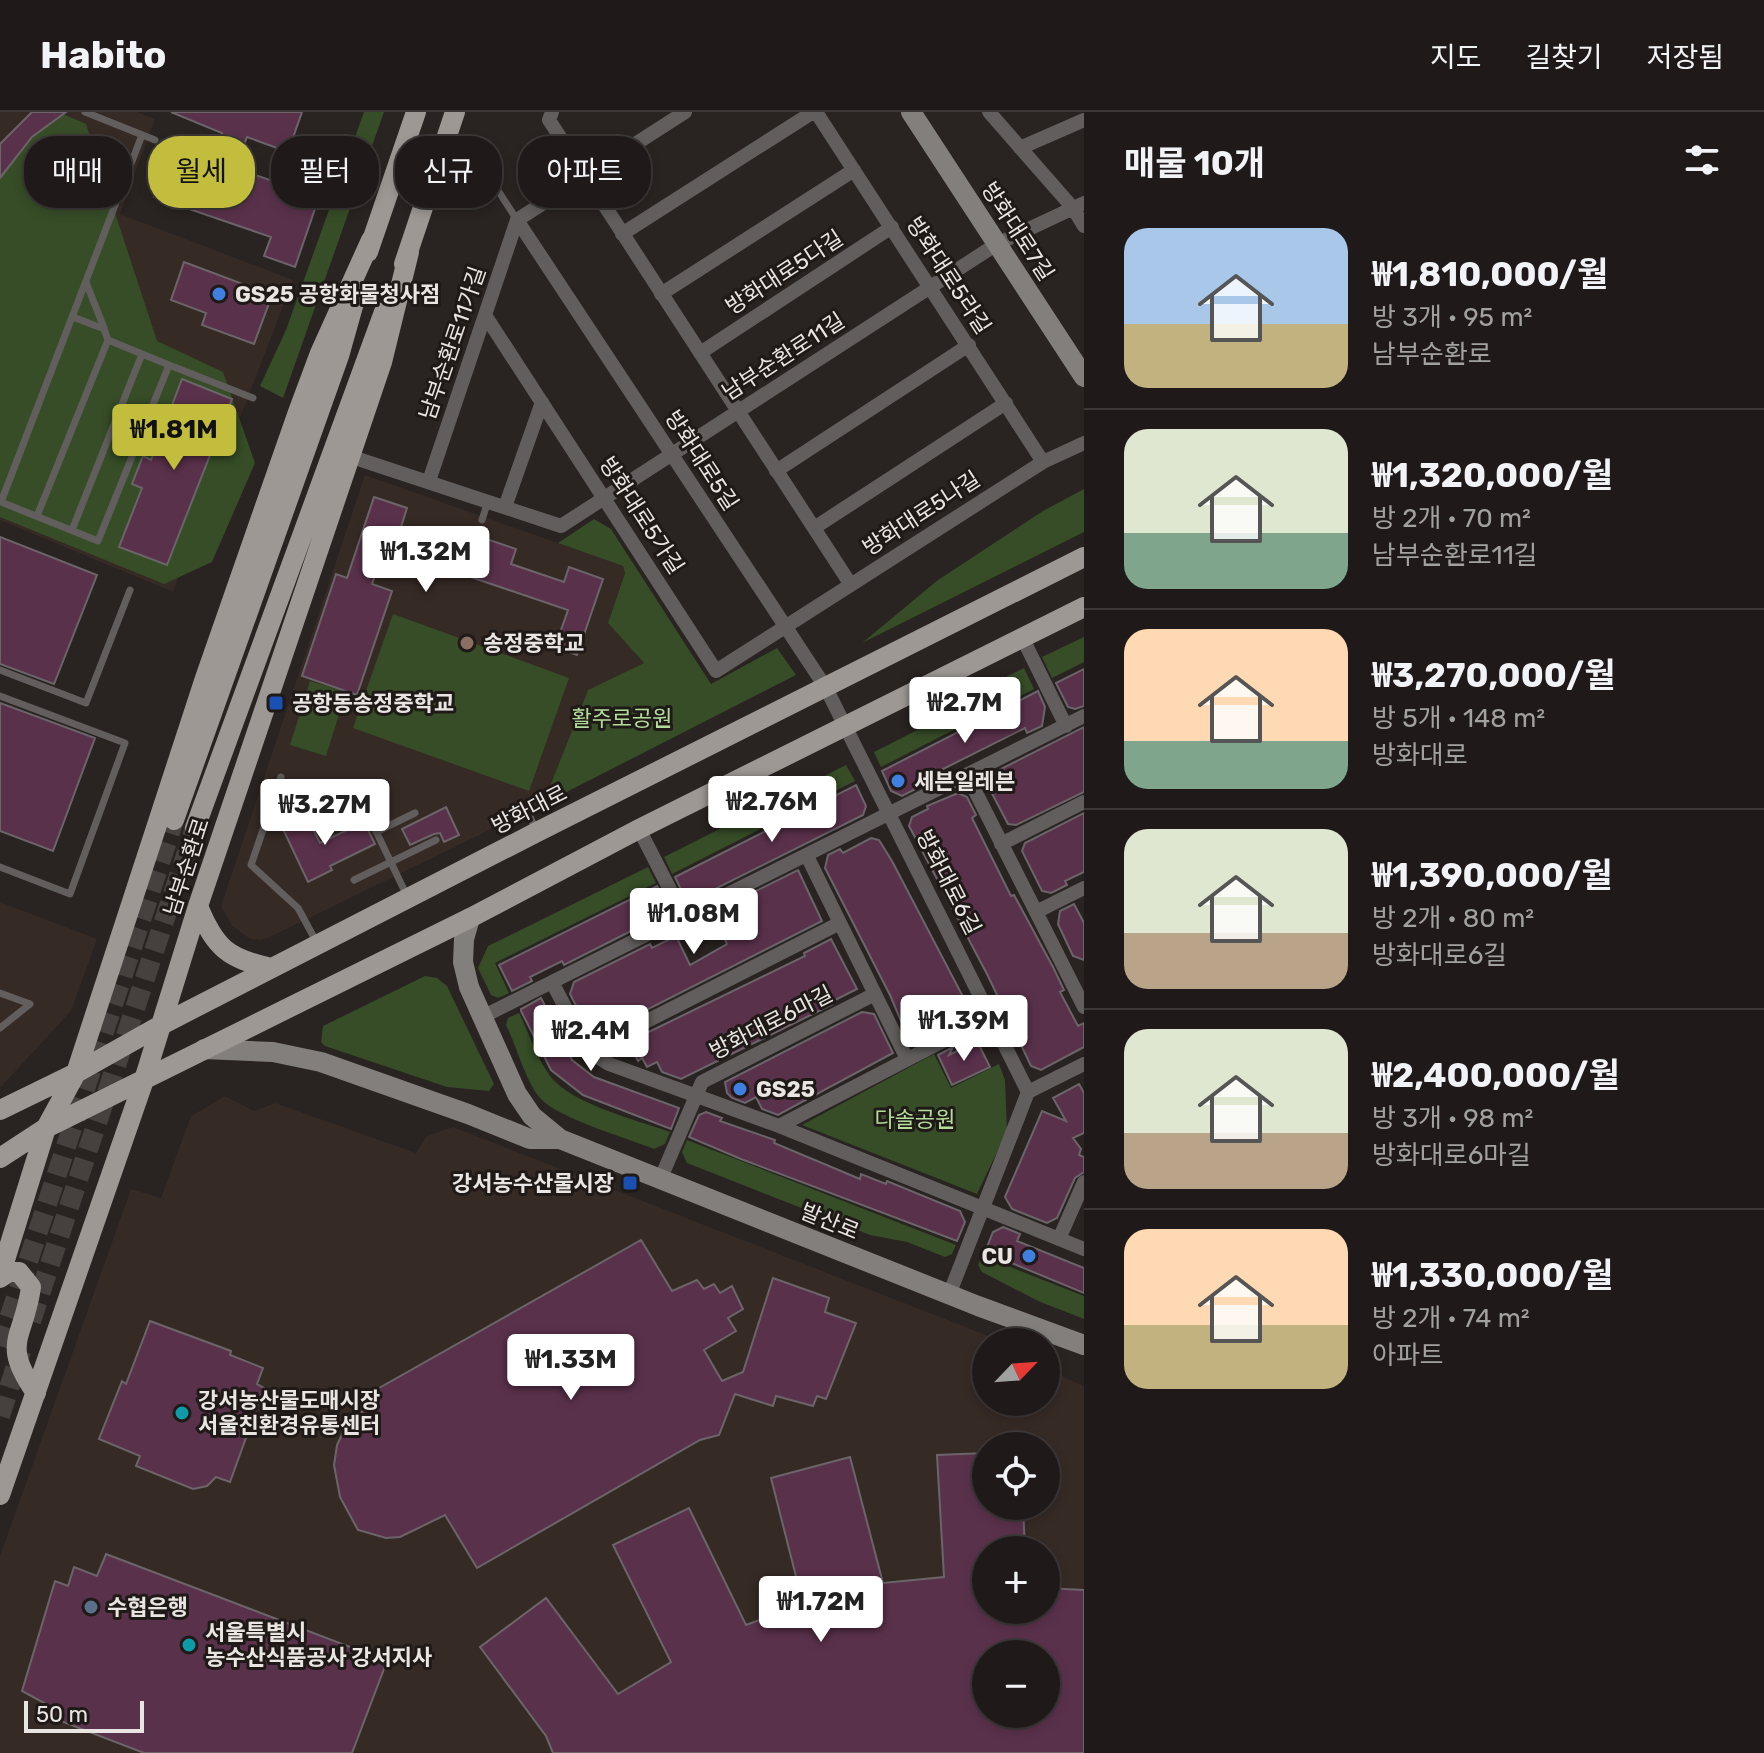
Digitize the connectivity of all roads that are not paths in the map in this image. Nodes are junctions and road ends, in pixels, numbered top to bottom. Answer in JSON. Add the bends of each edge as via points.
{"nodes":[{"id":1,"x":85,"y":112,"type":"edge"},
{"id":2,"x":416,"y":112,"type":"edge"},
{"id":3,"x":455,"y":112,"type":"edge"},
{"id":4,"x":552,"y":112,"type":"edge"},
{"id":5,"x":685,"y":112,"type":"edge"},
{"id":6,"x":814,"y":112,"type":"edge"},
{"id":7,"x":911,"y":112,"type":"edge"},
{"id":8,"x":989,"y":112,"type":"edge"},
{"id":9,"x":1084,"y":120,"type":"edge"},
{"id":10,"x":142,"y":135,"type":"junction"},
{"id":11,"x":559,"y":136,"type":"edge"},
{"id":12,"x":648,"y":136,"type":"edge"},
{"id":13,"x":148,"y":137,"type":"edge"},
{"id":14,"x":1020,"y":148,"type":"junction"},
{"id":15,"x":854,"y":170,"type":"junction"},
{"id":16,"x":502,"y":197,"type":"edge"},
{"id":17,"x":1078,"y":205,"type":"edge"},
{"id":18,"x":536,"y":208,"type":"edge"},
{"id":19,"x":605,"y":208,"type":"edge"},
{"id":20,"x":517,"y":220,"type":"junction"},
{"id":21,"x":1084,"y":226,"type":"edge"},
{"id":22,"x":892,"y":227,"type":"junction"},
{"id":23,"x":622,"y":234,"type":"junction"},
{"id":24,"x":371,"y":240,"type":"junction"},
{"id":25,"x":997,"y":244,"type":"junction"},
{"id":26,"x":409,"y":252,"type":"junction"},
{"id":27,"x":86,"y":282,"type":"junction"},
{"id":28,"x":931,"y":287,"type":"junction"},
{"id":29,"x":661,"y":294,"type":"junction"},
{"id":30,"x":485,"y":315,"type":"junction"},
{"id":31,"x":73,"y":317,"type":"junction"},
{"id":32,"x":104,"y":329,"type":"junction"},
{"id":33,"x":108,"y":340,"type":"junction"},
{"id":34,"x":969,"y":345,"type":"junction"},
{"id":35,"x":700,"y":353,"type":"junction"},
{"id":36,"x":142,"y":354,"type":"junction"},
{"id":37,"x":169,"y":365,"type":"junction"},
{"id":38,"x":1084,"y":377,"type":"edge"},
{"id":39,"x":253,"y":398,"type":"dead end"},
{"id":40,"x":542,"y":402,"type":"junction"},
{"id":41,"x":1006,"y":403,"type":"junction"},
{"id":42,"x":738,"y":411,"type":"junction"},
{"id":43,"x":1084,"y":443,"type":"edge"},
{"id":44,"x":671,"y":454,"type":"junction"},
{"id":45,"x":349,"y":456,"type":"junction"},
{"id":46,"x":1043,"y":462,"type":"junction"},
{"id":47,"x":776,"y":471,"type":"junction"},
{"id":48,"x":429,"y":481,"type":"junction"},
{"id":49,"x":604,"y":497,"type":"junction"},
{"id":50,"x":488,"y":501,"type":"junction"},
{"id":51,"x":505,"y":507,"type":"junction"},
{"id":52,"x":37,"y":516,"type":"junction"},
{"id":53,"x":482,"y":520,"type":"dead end"},
{"id":54,"x":814,"y":528,"type":"junction"},
{"id":55,"x":72,"y":530,"type":"junction"},
{"id":56,"x":1084,"y":557,"type":"edge"},
{"id":57,"x":851,"y":585,"type":"junction"},
{"id":58,"x":130,"y":590,"type":"dead end"},
{"id":59,"x":1084,"y":607,"type":"edge"},
{"id":60,"x":785,"y":626,"type":"junction"},
{"id":61,"x":1022,"y":637,"type":"junction"},
{"id":62,"x":0,"y":670,"type":"edge"},
{"id":63,"x":826,"y":688,"type":"junction"},
{"id":64,"x":0,"y":696,"type":"edge"},
{"id":65,"x":1084,"y":716,"type":"edge"},
{"id":66,"x":846,"y":726,"type":"junction"},
{"id":67,"x":1066,"y":726,"type":"junction"},
{"id":68,"x":967,"y":775,"type":"junction"},
{"id":69,"x":281,"y":777,"type":"dead end"},
{"id":70,"x":1084,"y":802,"type":"edge"},
{"id":71,"x":526,"y":808,"type":"dead end"},
{"id":72,"x":415,"y":813,"type":"dead end"},
{"id":73,"x":890,"y":814,"type":"junction"},
{"id":74,"x":174,"y":820,"type":"tunnel mouth"},
{"id":75,"x":326,"y":824,"type":"dead end"},
{"id":76,"x":195,"y":828,"type":"tunnel mouth"},
{"id":77,"x":639,"y":829,"type":"junction"},
{"id":78,"x":376,"y":832,"type":"junction"},
{"id":79,"x":537,"y":832,"type":"junction"},
{"id":80,"x":436,"y":840,"type":"dead end"},
{"id":81,"x":1001,"y":844,"type":"junction"},
{"id":82,"x":807,"y":856,"type":"junction"},
{"id":83,"x":390,"y":862,"type":"junction"},
{"id":84,"x":0,"y":867,"type":"edge"},
{"id":85,"x":354,"y":880,"type":"dead end"},
{"id":86,"x":1084,"y":888,"type":"edge"},
{"id":87,"x":408,"y":898,"type":"junction"},
{"id":88,"x":198,"y":906,"type":"junction"},
{"id":89,"x":1036,"y":912,"type":"junction"},
{"id":90,"x":684,"y":917,"type":"junction"},
{"id":91,"x":470,"y":918,"type":"junction"},
{"id":92,"x":840,"y":923,"type":"junction"},
{"id":93,"x":318,"y":945,"type":"junction"},
{"id":94,"x":272,"y":968,"type":"junction"},
{"id":95,"x":1077,"y":977,"type":"edge"},
{"id":96,"x":552,"y":982,"type":"junction"},
{"id":97,"x":0,"y":993,"type":"edge"},
{"id":98,"x":875,"y":994,"type":"junction"},
{"id":99,"x":1084,"y":1007,"type":"edge"},
{"id":100,"x":484,"y":1016,"type":"junction"},
{"id":101,"x":991,"y":1016,"type":"junction"},
{"id":102,"x":163,"y":1024,"type":"junction"},
{"id":103,"x":0,"y":1028,"type":"edge"},
{"id":104,"x":204,"y":1049,"type":"junction"},
{"id":105,"x":588,"y":1051,"type":"junction"},
{"id":106,"x":907,"y":1059,"type":"junction"},
{"id":107,"x":1084,"y":1064,"type":"edge"},
{"id":108,"x":76,"y":1073,"type":"junction"},
{"id":109,"x":144,"y":1080,"type":"junction"},
{"id":110,"x":1028,"y":1092,"type":"junction"},
{"id":111,"x":695,"y":1097,"type":"junction"},
{"id":112,"x":0,"y":1110,"type":"edge"},
{"id":113,"x":779,"y":1126,"type":"junction"},
{"id":114,"x":46,"y":1128,"type":"junction"},
{"id":115,"x":560,"y":1139,"type":"junction"},
{"id":116,"x":0,"y":1158,"type":"edge"},
{"id":117,"x":660,"y":1180,"type":"junction"},
{"id":118,"x":1084,"y":1182,"type":"edge"},
{"id":119,"x":982,"y":1210,"type":"junction"},
{"id":120,"x":0,"y":1235,"type":"edge"},
{"id":121,"x":1059,"y":1239,"type":"junction"},
{"id":122,"x":1084,"y":1249,"type":"edge"},
{"id":123,"x":2,"y":1271,"type":"edge"},
{"id":124,"x":949,"y":1295,"type":"junction"},
{"id":125,"x":1084,"y":1345,"type":"edge"},
{"id":126,"x":36,"y":1393,"type":"junction"},
{"id":127,"x":0,"y":1495,"type":"edge"}],
"edges":[{"from":1,"to":10,"type":"lane"},
{"from":2,"to":24,"type":"main road","name":"남부순환로"},
{"from":3,"to":26,"type":"main road","name":"남부순환로"},
{"from":4,"to":11,"type":"street","via":[[549,120]]},
{"from":5,"to":12,"type":"street"},
{"from":6,"to":15,"type":"street","name":"방화대로5라길"},
{"from":6,"to":23,"type":"street"},
{"from":7,"to":25,"type":"street","name":"방화대로7길"},
{"from":8,"to":14,"type":"street"},
{"from":9,"to":14,"type":"street"},
{"from":10,"to":13,"type":"lane"},
{"from":10,"to":27,"type":"lane"},
{"from":14,"to":17,"type":"street"},
{"from":15,"to":22,"type":"street","name":"방화대로5라길"},
{"from":15,"to":29,"type":"street"},
{"from":16,"to":20,"type":"lane"},
{"from":17,"to":21,"type":"street"},
{"from":17,"to":25,"type":"street","name":"남부순환로11길"},
{"from":18,"to":20,"type":"street"},
{"from":19,"to":23,"type":"street"},
{"from":20,"to":30,"type":"street","name":"남부순환로11가길"},
{"from":20,"to":44,"type":"street","name":"방화대로5길"},
{"from":22,"to":28,"type":"street","name":"방화대로5라길"},
{"from":22,"to":35,"type":"street","name":"방화대로5다길"},
{"from":23,"to":29,"type":"street"},
{"from":24,"to":74,"type":"main road","name":"남부순환로","via":[[339,356]]},
{"from":24,"to":108,"type":"main road","name":"남부순환로","via":[[298,412]]},
{"from":25,"to":28,"type":"street","name":"남부순환로11길"},
{"from":25,"to":38,"type":"street","name":"방화대로7길"},
{"from":26,"to":45,"type":"main road","name":"남부순환로","via":[[382,362]]},
{"from":26,"to":76,"type":"main road","name":"남부순환로","via":[[366,355]]},
{"from":27,"to":31,"type":"lane"},
{"from":27,"to":32,"type":"lane"},
{"from":28,"to":34,"type":"street","name":"방화대로5라길"},
{"from":28,"to":42,"type":"street","name":"남부순환로11길"},
{"from":29,"to":35,"type":"street"},
{"from":30,"to":40,"type":"street","name":"방화대로5가길"},
{"from":30,"to":48,"type":"street","name":"남부순환로11가길"},
{"from":31,"to":32,"type":"lane"},
{"from":31,"to":52,"type":"lane","via":[[1,502]]},
{"from":32,"to":33,"type":"lane"},
{"from":33,"to":36,"type":"lane"},
{"from":33,"to":52,"type":"lane"},
{"from":34,"to":41,"type":"street","name":"방화대로5라길"},
{"from":34,"to":47,"type":"street"},
{"from":35,"to":42,"type":"street"},
{"from":36,"to":37,"type":"lane"},
{"from":36,"to":55,"type":"lane"},
{"from":37,"to":39,"type":"lane"},
{"from":37,"to":55,"type":"lane","via":[[98,541]]},
{"from":40,"to":49,"type":"street","name":"방화대로5가길"},
{"from":40,"to":51,"type":"street"},
{"from":41,"to":46,"type":"street","name":"방화대로5라길"},
{"from":41,"to":54,"type":"street"},
{"from":42,"to":44,"type":"street","name":"남부순환로11길"},
{"from":42,"to":47,"type":"street"},
{"from":43,"to":46,"type":"street","name":"방화대로5나길"},
{"from":44,"to":49,"type":"street","name":"남부순환로11길"},
{"from":44,"to":60,"type":"street","name":"방화대로5길"},
{"from":45,"to":48,"type":"street","name":"남부순환로11길"},
{"from":45,"to":88,"type":"main road","name":"남부순환로"},
{"from":46,"to":57,"type":"street","name":"방화대로5나길"},
{"from":47,"to":54,"type":"street"},
{"from":48,"to":50,"type":"street","name":"남부순환로11길"},
{"from":49,"to":51,"type":"street","name":"남부순환로11길","via":[[561,526]]},
{"from":49,"to":60,"type":"street","name":"방화대로5가길","via":[[716,671]]},
{"from":50,"to":51,"type":"street","name":"남부순환로11길"},
{"from":50,"to":53,"type":"lane"},
{"from":52,"to":55,"type":"lane"},
{"from":54,"to":57,"type":"street"},
{"from":56,"to":63,"type":"main road","name":"방화대로"},
{"from":57,"to":60,"type":"street","name":"방화대로5나길"},
{"from":58,"to":62,"type":"lane","via":[[86,703]]},
{"from":59,"to":61,"type":"main road"},
{"from":60,"to":63,"type":"street","name":"방화대로5길"},
{"from":61,"to":66,"type":"main road"},
{"from":61,"to":67,"type":"street"},
{"from":63,"to":66,"type":"street","name":"방화대로5길"},
{"from":63,"to":79,"type":"main road","name":"방화대로"},
{"from":64,"to":84,"type":"lane","via":[[125,743],[70,894]]},
{"from":65,"to":67,"type":"street"},
{"from":66,"to":73,"type":"street","name":"방화대로6길"},
{"from":66,"to":77,"type":"main road"},
{"from":67,"to":68,"type":"street"},
{"from":68,"to":73,"type":"street"},
{"from":68,"to":81,"type":"street"},
{"from":69,"to":93,"type":"lane","via":[[251,865],[298,908]]},
{"from":70,"to":81,"type":"street"},
{"from":71,"to":79,"type":"lane"},
{"from":72,"to":78,"type":"lane"},
{"from":73,"to":82,"type":"street"},
{"from":73,"to":101,"type":"street","name":"방화대로6길"},
{"from":75,"to":78,"type":"lane","via":[[364,806]]},
{"from":77,"to":90,"type":"street"},
{"from":77,"to":91,"type":"main road"},
{"from":78,"to":83,"type":"lane"},
{"from":79,"to":87,"type":"main road","name":"방화대로"},
{"from":80,"to":83,"type":"lane"},
{"from":81,"to":89,"type":"street"},
{"from":82,"to":90,"type":"street"},
{"from":82,"to":92,"type":"street"},
{"from":83,"to":85,"type":"lane"},
{"from":83,"to":87,"type":"lane"},
{"from":86,"to":89,"type":"street"},
{"from":87,"to":93,"type":"main road","name":"방화대로"},
{"from":88,"to":94,"type":"main road","via":[[219,945],[242,962]]},
{"from":88,"to":102,"type":"main road","name":"남부순환로"},
{"from":89,"to":95,"type":"street"},
{"from":90,"to":96,"type":"street"},
{"from":91,"to":100,"type":"street","name":"발산로","via":[[463,962]]},
{"from":91,"to":104,"type":"main road"},
{"from":92,"to":98,"type":"street"},
{"from":92,"to":105,"type":"street"},
{"from":93,"to":94,"type":"main road","name":"방화대로"},
{"from":94,"to":102,"type":"main road","name":"방화대로"},
{"from":95,"to":99,"type":"street"},
{"from":96,"to":100,"type":"street"},
{"from":96,"to":105,"type":"street"},
{"from":97,"to":103,"type":"lane","via":[[30,1004]]},
{"from":98,"to":106,"type":"street"},
{"from":98,"to":111,"type":"street","name":"방화대로6마길","via":[[702,1082]]},
{"from":100,"to":115,"type":"street","name":"발산로","via":[[517,1094],[532,1116]]},
{"from":101,"to":106,"type":"street"},
{"from":101,"to":110,"type":"street","name":"방화대로6길"},
{"from":102,"to":108,"type":"main road","name":"방화대로"},
{"from":102,"to":109,"type":"main road","name":"남부순환로"},
{"from":104,"to":109,"type":"main road"},
{"from":104,"to":115,"type":"street","name":"발산로","via":[[273,1052],[321,1062],[530,1139]]},
{"from":105,"to":111,"type":"street","via":[[631,1074]]},
{"from":106,"to":113,"type":"street"},
{"from":107,"to":110,"type":"street"},
{"from":108,"to":112,"type":"main road","name":"방화대로"},
{"from":108,"to":114,"type":"main road","name":"남부순환로"},
{"from":109,"to":114,"type":"main road"},
{"from":109,"to":126,"type":"main road","name":"남부순환로"},
{"from":110,"to":119,"type":"street"},
{"from":111,"to":113,"type":"street"},
{"from":111,"to":117,"type":"street"},
{"from":113,"to":119,"type":"street"},
{"from":114,"to":116,"type":"main road"},
{"from":114,"to":123,"type":"main road","name":"남부순환로"},
{"from":115,"to":117,"type":"street","name":"발산로"},
{"from":117,"to":124,"type":"street","name":"발산로"},
{"from":118,"to":121,"type":"street"},
{"from":119,"to":121,"type":"street"},
{"from":119,"to":124,"type":"street"},
{"from":120,"to":123,"type":"main road"},
{"from":121,"to":122,"type":"street"},
{"from":123,"to":126,"type":"main road","via":[[19,1272],[31,1287],[15,1352]]},
{"from":124,"to":125,"type":"street","name":"발산로"},
{"from":126,"to":127,"type":"main road","name":"남부순환로"}]}
